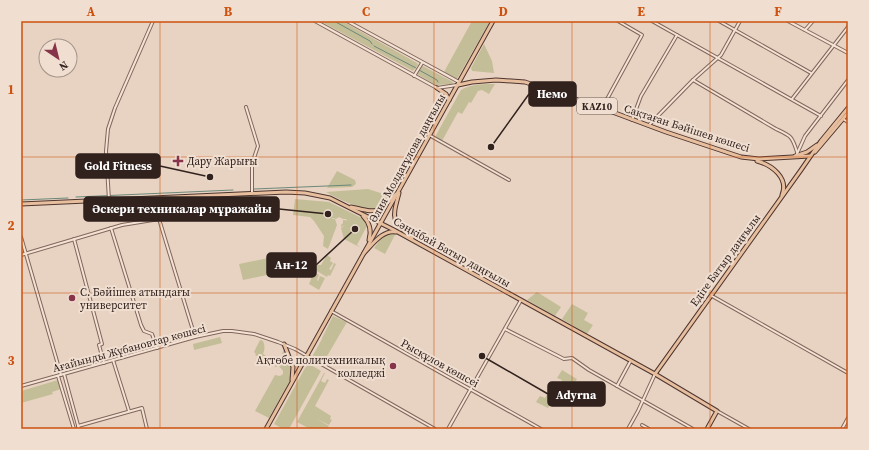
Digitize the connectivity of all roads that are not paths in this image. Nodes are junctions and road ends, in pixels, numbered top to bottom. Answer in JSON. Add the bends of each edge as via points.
{"nodes":[{"id":1,"x":153,"y":21,"type":"edge"},
{"id":2,"x":315,"y":21,"type":"edge"},
{"id":3,"x":347,"y":21,"type":"edge"},
{"id":4,"x":493,"y":21,"type":"edge"},
{"id":5,"x":618,"y":21,"type":"edge"},
{"id":6,"x":652,"y":21,"type":"edge"},
{"id":7,"x":719,"y":21,"type":"edge"},
{"id":8,"x":740,"y":21,"type":"edge"},
{"id":9,"x":788,"y":21,"type":"edge"},
{"id":10,"x":813,"y":21,"type":"edge"},
{"id":11,"x":848,"y":27,"type":"edge"},
{"id":12,"x":735,"y":30,"type":"junction"},
{"id":13,"x":805,"y":30,"type":"junction"},
{"id":14,"x":677,"y":35,"type":"junction"},
{"id":15,"x":833,"y":46,"type":"junction"},
{"id":16,"x":848,"y":53,"type":"edge"},
{"id":17,"x":718,"y":58,"type":"junction"},
{"id":18,"x":422,"y":63,"type":"junction"},
{"id":19,"x":811,"y":73,"type":"junction"},
{"id":20,"x":414,"y":76,"type":"junction"},
{"id":21,"x":693,"y":80,"type":"junction"},
{"id":22,"x":848,"y":80,"type":"edge"},
{"id":23,"x":458,"y":84,"type":"junction"},
{"id":24,"x":437,"y":88,"type":"junction"},
{"id":25,"x":792,"y":99,"type":"junction"},
{"id":26,"x":449,"y":100,"type":"junction"},
{"id":27,"x":246,"y":107,"type":"dead end"},
{"id":28,"x":599,"y":107,"type":"junction"},
{"id":29,"x":848,"y":108,"type":"edge"},
{"id":30,"x":848,"y":113,"type":"edge"},
{"id":31,"x":821,"y":116,"type":"junction"},
{"id":32,"x":843,"y":119,"type":"junction"},
{"id":33,"x":632,"y":120,"type":"junction"},
{"id":34,"x":848,"y":122,"type":"edge"},
{"id":35,"x":649,"y":126,"type":"junction"},
{"id":36,"x":429,"y":135,"type":"junction"},
{"id":37,"x":821,"y":141,"type":"junction"},
{"id":38,"x":796,"y":154,"type":"junction"},
{"id":39,"x":810,"y":156,"type":"junction"},
{"id":40,"x":749,"y":158,"type":"junction"},
{"id":41,"x":789,"y":158,"type":"junction"},
{"id":42,"x":509,"y":180,"type":"dead end"},
{"id":43,"x":401,"y":188,"type":"junction"},
{"id":44,"x":252,"y":194,"type":"junction"},
{"id":45,"x":109,"y":197,"type":"junction"},
{"id":46,"x":155,"y":198,"type":"junction"},
{"id":47,"x":780,"y":199,"type":"junction"},
{"id":48,"x":21,"y":204,"type":"edge"},
{"id":49,"x":345,"y":205,"type":"junction"},
{"id":50,"x":359,"y":212,"type":"junction"},
{"id":51,"x":158,"y":219,"type":"junction"},
{"id":52,"x":380,"y":223,"type":"junction"},
{"id":53,"x":111,"y":228,"type":"junction"},
{"id":54,"x":401,"y":234,"type":"junction"},
{"id":55,"x":21,"y":237,"type":"edge"},
{"id":56,"x":74,"y":239,"type":"junction"},
{"id":57,"x":418,"y":243,"type":"junction"},
{"id":58,"x":365,"y":250,"type":"junction"},
{"id":59,"x":26,"y":254,"type":"junction"},
{"id":60,"x":21,"y":255,"type":"edge"},
{"id":61,"x":362,"y":256,"type":"junction"},
{"id":62,"x":710,"y":296,"type":"junction"},
{"id":63,"x":521,"y":300,"type":"junction"},
{"id":64,"x":331,"y":312,"type":"junction"},
{"id":65,"x":505,"y":329,"type":"junction"},
{"id":66,"x":195,"y":337,"type":"junction"},
{"id":67,"x":284,"y":344,"type":"junction"},
{"id":68,"x":157,"y":348,"type":"junction"},
{"id":69,"x":307,"y":356,"type":"junction"},
{"id":70,"x":113,"y":360,"type":"junction"},
{"id":71,"x":630,"y":362,"type":"junction"},
{"id":72,"x":104,"y":363,"type":"junction"},
{"id":73,"x":848,"y":372,"type":"edge"},
{"id":74,"x":654,"y":374,"type":"junction"},
{"id":75,"x":61,"y":375,"type":"junction"},
{"id":76,"x":292,"y":382,"type":"junction"},
{"id":77,"x":21,"y":386,"type":"edge"},
{"id":78,"x":617,"y":386,"type":"junction"},
{"id":79,"x":471,"y":390,"type":"junction"},
{"id":80,"x":643,"y":401,"type":"junction"},
{"id":81,"x":129,"y":411,"type":"junction"},
{"id":82,"x":717,"y":411,"type":"junction"},
{"id":83,"x":848,"y":418,"type":"edge"},
{"id":84,"x":642,"y":425,"type":"dead end"},
{"id":85,"x":79,"y":427,"type":"edge"},
{"id":86,"x":74,"y":429,"type":"edge"},
{"id":87,"x":147,"y":429,"type":"edge"},
{"id":88,"x":266,"y":429,"type":"edge"},
{"id":89,"x":435,"y":429,"type":"edge"},
{"id":90,"x":448,"y":429,"type":"edge"},
{"id":91,"x":540,"y":429,"type":"edge"},
{"id":92,"x":628,"y":429,"type":"edge"},
{"id":93,"x":649,"y":429,"type":"edge"},
{"id":94,"x":693,"y":429,"type":"edge"},
{"id":95,"x":707,"y":429,"type":"edge"},
{"id":96,"x":749,"y":429,"type":"edge"},
{"id":97,"x":842,"y":429,"type":"edge"}],
"edges":[{"from":1,"to":45,"type":"street","via":[[108,130],[106,151]]},
{"from":2,"to":20,"type":"street"},
{"from":3,"to":18,"type":"street"},
{"from":4,"to":23,"type":"main road","name":"Әлия Молдағұлова даңғылы"},
{"from":5,"to":28,"type":"street","via":[[642,35],[606,101]]},
{"from":6,"to":14,"type":"street"},
{"from":7,"to":12,"type":"street"},
{"from":8,"to":12,"type":"street"},
{"from":9,"to":13,"type":"street"},
{"from":10,"to":13,"type":"street"},
{"from":11,"to":15,"type":"street"},
{"from":12,"to":17,"type":"street"},
{"from":12,"to":19,"type":"street"},
{"from":13,"to":15,"type":"street"},
{"from":14,"to":17,"type":"street"},
{"from":14,"to":33,"type":"street","via":[[641,96]]},
{"from":15,"to":16,"type":"street"},
{"from":15,"to":19,"type":"street"},
{"from":17,"to":21,"type":"street"},
{"from":17,"to":25,"type":"street"},
{"from":18,"to":20,"type":"street"},
{"from":18,"to":23,"type":"street"},
{"from":19,"to":25,"type":"street"},
{"from":20,"to":24,"type":"street"},
{"from":21,"to":35,"type":"street"},
{"from":21,"to":38,"type":"street","via":[[790,135]]},
{"from":22,"to":31,"type":"street"},
{"from":23,"to":24,"type":"street"},
{"from":23,"to":26,"type":"main road","name":"Әлия Молдағұлова даңғылы"},
{"from":23,"to":28,"type":"main road","name":"Сақтаған Бәйішев көшесі","number":"KAZ10","via":[[496,80],[525,82]]},
{"from":24,"to":26,"type":"main road","via":[[446,94]]},
{"from":25,"to":31,"type":"street"},
{"from":26,"to":36,"type":"main road","name":"Әлия Молдағұлова даңғылы"},
{"from":27,"to":44,"type":"street","via":[[258,146],[252,164]]},
{"from":28,"to":33,"type":"main road","name":"Сақтаған Бәйішев көшесі","number":"KAZ10"},
{"from":29,"to":37,"type":"main road","name":"Едіге Батыр даңғылы","number":"KAZ10"},
{"from":30,"to":32,"type":"main road","name":"Едіге Батыр даңғылы"},
{"from":31,"to":38,"type":"street","via":[[805,136]]},
{"from":32,"to":34,"type":"street"},
{"from":32,"to":39,"type":"main road","name":"Едіге Батыр даңғылы"},
{"from":33,"to":35,"type":"main road","name":"Сақтаған Бәйішев көшесі","number":"KAZ10"},
{"from":35,"to":40,"type":"main road","name":"Сақтаған Бәйішев көшесі","number":"KAZ10"},
{"from":36,"to":42,"type":"street"},
{"from":36,"to":43,"type":"main road","name":"Әлия Молдағұлова даңғылы"},
{"from":37,"to":38,"type":"main road","number":"KAZ10","via":[[811,150]]},
{"from":37,"to":39,"type":"main road","name":"Едіге Батыр даңғылы"},
{"from":38,"to":41,"type":"main road","number":"KAZ10"},
{"from":39,"to":41,"type":"main road","name":"Сақтаған Бәйішев көшесі","number":"KAZ10"},
{"from":39,"to":47,"type":"main road","name":"Едіге Батыр даңғылы"},
{"from":40,"to":41,"type":"main road","name":"Сақтаған Бәйішев көшесі","number":"KAZ10"},
{"from":40,"to":47,"type":"main road","via":[[768,166],[780,176],[785,187]]},
{"from":43,"to":49,"type":"main road","via":[[377,211]]},
{"from":43,"to":52,"type":"main road","name":"Әлия Молдағұлова даңғылы"},
{"from":43,"to":57,"type":"main road","via":[[395,208],[395,220],[398,226]]},
{"from":44,"to":46,"type":"main road","name":"Сәңкібай Батыр даңғылы"},
{"from":44,"to":49,"type":"main road","name":"Сәңкібай Батыр даңғылы","via":[[305,193],[330,198]]},
{"from":45,"to":46,"type":"main road","name":"Сәңкібай Батыр даңғылы"},
{"from":45,"to":48,"type":"main road","name":"Сәңкібай Батыр даңғылы"},
{"from":46,"to":51,"type":"street"},
{"from":47,"to":62,"type":"main road","name":"Едіге Батыр даңғылы"},
{"from":49,"to":50,"type":"main road","name":"Сәңкібай Батыр даңғылы"},
{"from":50,"to":52,"type":"main road","name":"Сәңкібай Батыр даңғылы"},
{"from":50,"to":58,"type":"main road","via":[[370,226],[370,238]]},
{"from":51,"to":53,"type":"street"},
{"from":51,"to":66,"type":"street"},
{"from":52,"to":54,"type":"main road","name":"Сәңкібай Батыр даңғылы"},
{"from":52,"to":58,"type":"main road","name":"Әлия Молдағұлова даңғылы"},
{"from":53,"to":56,"type":"street"},
{"from":53,"to":68,"type":"street","via":[[141,325],[144,332],[152,334]]},
{"from":54,"to":57,"type":"main road","name":"Сәңкібай Батыр даңғылы"},
{"from":54,"to":61,"type":"main road","via":[[387,232]]},
{"from":55,"to":59,"type":"street"},
{"from":56,"to":59,"type":"street"},
{"from":56,"to":72,"type":"street","via":[[102,344],[99,345]]},
{"from":57,"to":63,"type":"main road","name":"Сәңкібай Батыр даңғылы"},
{"from":58,"to":61,"type":"main road","name":"Әлия Молдағұлова даңғылы"},
{"from":59,"to":60,"type":"street"},
{"from":59,"to":75,"type":"street"},
{"from":61,"to":64,"type":"main road","name":"Әлия Молдағұлова даңғылы"},
{"from":62,"to":73,"type":"street"},
{"from":62,"to":74,"type":"main road","name":"Едіге Батыр даңғылы"},
{"from":63,"to":65,"type":"street"},
{"from":63,"to":71,"type":"main road","name":"Сәңкібай Батыр даңғылы"},
{"from":64,"to":69,"type":"main road","name":"Әлия Молдағұлова даңғылы"},
{"from":64,"to":79,"type":"street","name":"Рысқұлов көшсеі"},
{"from":65,"to":78,"type":"street","via":[[564,359],[572,358]]},
{"from":65,"to":79,"type":"street"},
{"from":66,"to":67,"type":"street","name":"Ағайынды Жұбановтар көшесі","via":[[223,331],[245,332]]},
{"from":66,"to":68,"type":"street","name":"Ағайынды Жұбановтар көшесі"},
{"from":67,"to":69,"type":"street","name":"Ағайынды Жұбановтар көшесі"},
{"from":67,"to":76,"type":"main road","via":[[293,367]]},
{"from":68,"to":70,"type":"street","name":"Ағайынды Жұбановтар көшесі"},
{"from":69,"to":76,"type":"main road","name":"Әлия Молдағұлова даңғылы"},
{"from":69,"to":89,"type":"street","name":"Ағайынды Жұбановтар көшесі"},
{"from":70,"to":72,"type":"street","name":"Ағайынды Жұбановтар көшесі"},
{"from":70,"to":81,"type":"street"},
{"from":71,"to":74,"type":"main road","name":"Сәңкібай Батыр даңғылы"},
{"from":71,"to":78,"type":"street"},
{"from":72,"to":75,"type":"street","name":"Ағайынды Жұбановтар көшесі"},
{"from":74,"to":80,"type":"street"},
{"from":74,"to":82,"type":"main road","name":"Сәңкібай Батыр даңғылы"},
{"from":75,"to":77,"type":"street","name":"Ағайынды Жұбановтар көшесі"},
{"from":75,"to":85,"type":"street"},
{"from":75,"to":86,"type":"street"},
{"from":76,"to":88,"type":"main road","name":"Әлия Молдағұлова даңғылы"},
{"from":78,"to":80,"type":"street"},
{"from":79,"to":90,"type":"street"},
{"from":79,"to":91,"type":"street","name":"Рысқұлов көшсеі"},
{"from":80,"to":92,"type":"street"},
{"from":80,"to":94,"type":"street"},
{"from":81,"to":85,"type":"street"},
{"from":81,"to":87,"type":"street","via":[[142,408]]},
{"from":82,"to":95,"type":"main road"},
{"from":82,"to":96,"type":"street","name":"Сәңкібай Батыр даңғылы"},
{"from":83,"to":97,"type":"street"},
{"from":84,"to":93,"type":"street"}]}
